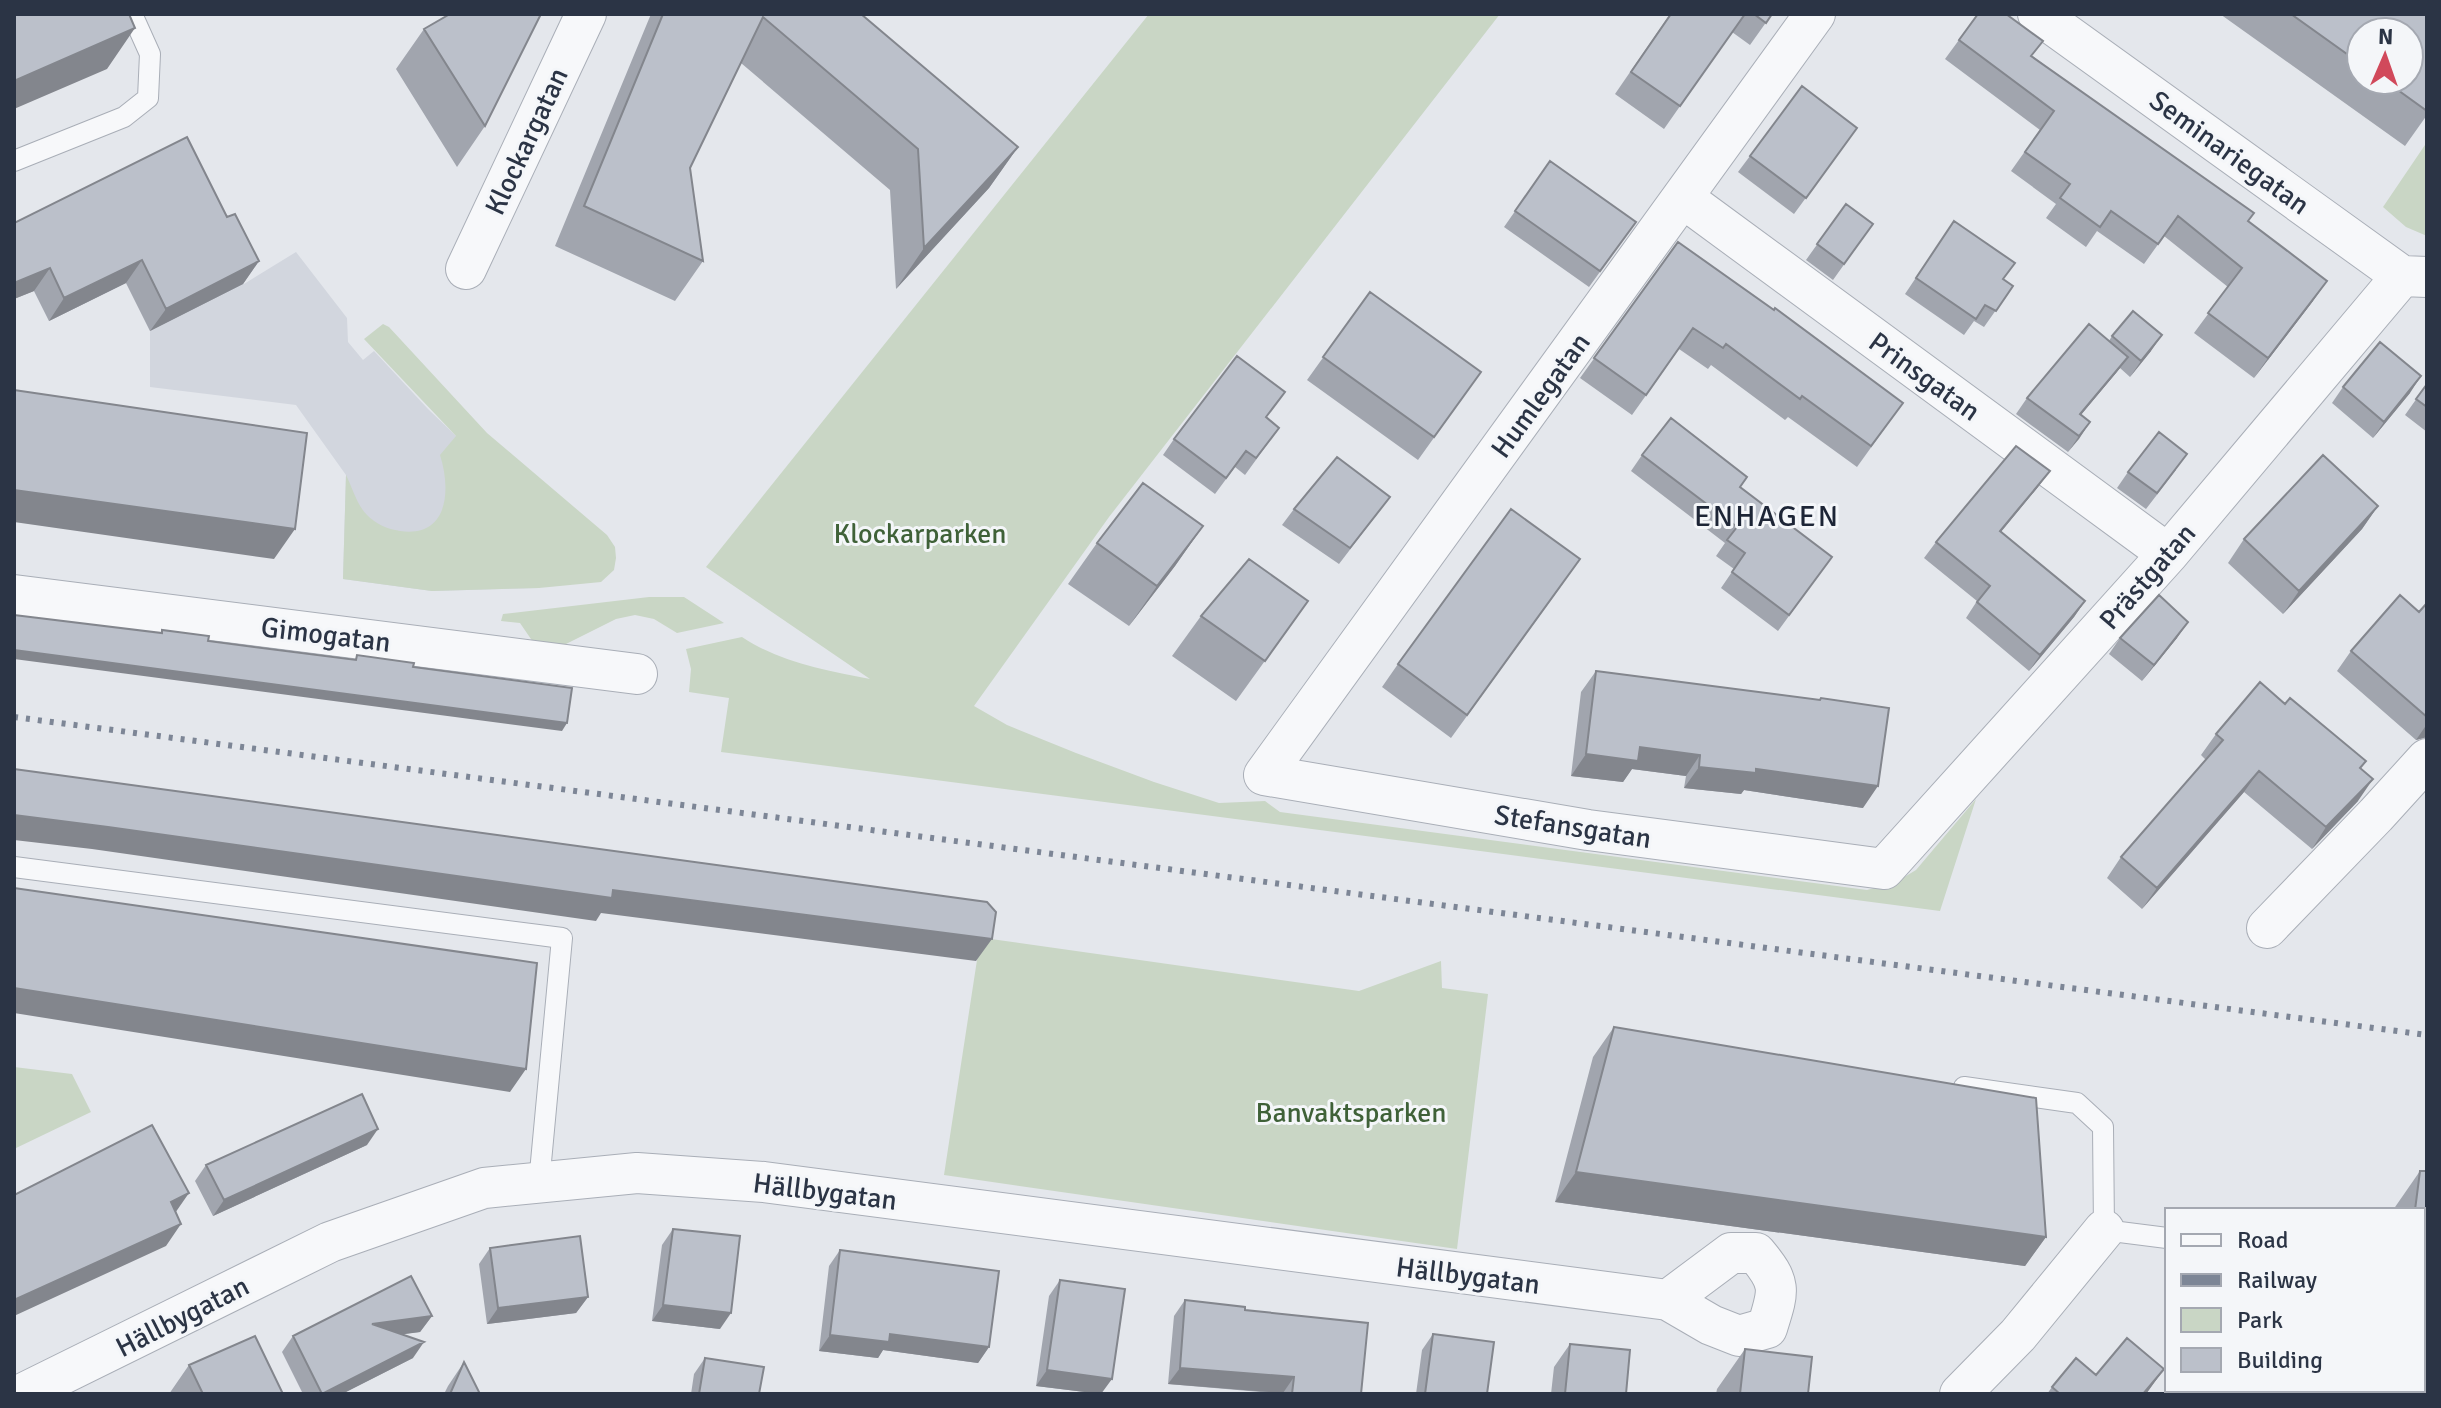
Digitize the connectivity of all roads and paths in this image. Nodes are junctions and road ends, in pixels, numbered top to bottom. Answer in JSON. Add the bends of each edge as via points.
{"nodes":[{"id":1,"x":132,"y":14,"type":"edge"},
{"id":2,"x":586,"y":14,"type":"edge"},
{"id":3,"x":1815,"y":14,"type":"edge"},
{"id":4,"x":2038,"y":14,"type":"edge"},
{"id":5,"x":14,"y":161,"type":"edge"},
{"id":6,"x":1683,"y":198,"type":"junction"},
{"id":7,"x":466,"y":269,"type":"dead end"},
{"id":8,"x":2415,"y":277,"type":"edge"},
{"id":9,"x":2168,"y":554,"type":"junction"},
{"id":10,"x":14,"y":595,"type":"edge"},
{"id":11,"x":637,"y":674,"type":"dead end"},
{"id":12,"x":2427,"y":759,"type":"edge"},
{"id":13,"x":1264,"y":775,"type":"joint"},
{"id":14,"x":14,"y":867,"type":"edge"},
{"id":15,"x":1884,"y":869,"type":"joint"},
{"id":16,"x":2267,"y":928,"type":"dead end"},
{"id":17,"x":1949,"y":1086,"type":"edge"},
{"id":18,"x":539,"y":1183,"type":"junction"},
{"id":19,"x":2104,"y":1230,"type":"junction"},
{"id":20,"x":2165,"y":1238,"type":"edge"},
{"id":21,"x":1668,"y":1300,"type":"dead end"},
{"id":22,"x":90,"y":1380,"type":"edge"},
{"id":23,"x":22,"y":1394,"type":"edge"},
{"id":24,"x":1960,"y":1394,"type":"edge"}],
"edges":[{"from":1,"to":5,"type":"lane","via":[[150,54],[148,98],[124,117]]},
{"from":2,"to":7,"type":"street","name":"Klockargatan"},
{"from":3,"to":6,"type":"street","name":"Humlegatan"},
{"from":4,"to":8,"type":"street","name":"Seminariegatan"},
{"from":6,"to":9,"type":"street","name":"Prinsgatan"},
{"from":6,"to":13,"type":"street","name":"Humlegatan"},
{"from":8,"to":9,"type":"street","name":"Prästgatan"},
{"from":9,"to":15,"type":"street","name":"Prästgatan"},
{"from":10,"to":11,"type":"street","name":"Gimogatan"},
{"from":12,"to":16,"type":"street"},
{"from":13,"to":15,"type":"street","name":"Stefansgatan","via":[[1588,830]]},
{"from":14,"to":18,"type":"lane","via":[[562,938]]},
{"from":17,"to":19,"type":"lane","via":[[2077,1103],[2103,1127]]},
{"from":18,"to":21,"type":"street","name":"Hällbygatan","via":[[637,1173],[764,1182]]},
{"from":18,"to":22,"type":"street","name":"Hällbygatan","via":[[484,1188],[330,1242]]},
{"from":19,"to":20,"type":"lane"},
{"from":19,"to":24,"type":"street","via":[[2018,1335]]},
{"from":22,"to":23,"type":"street","name":"Hällbygatan"}]}
